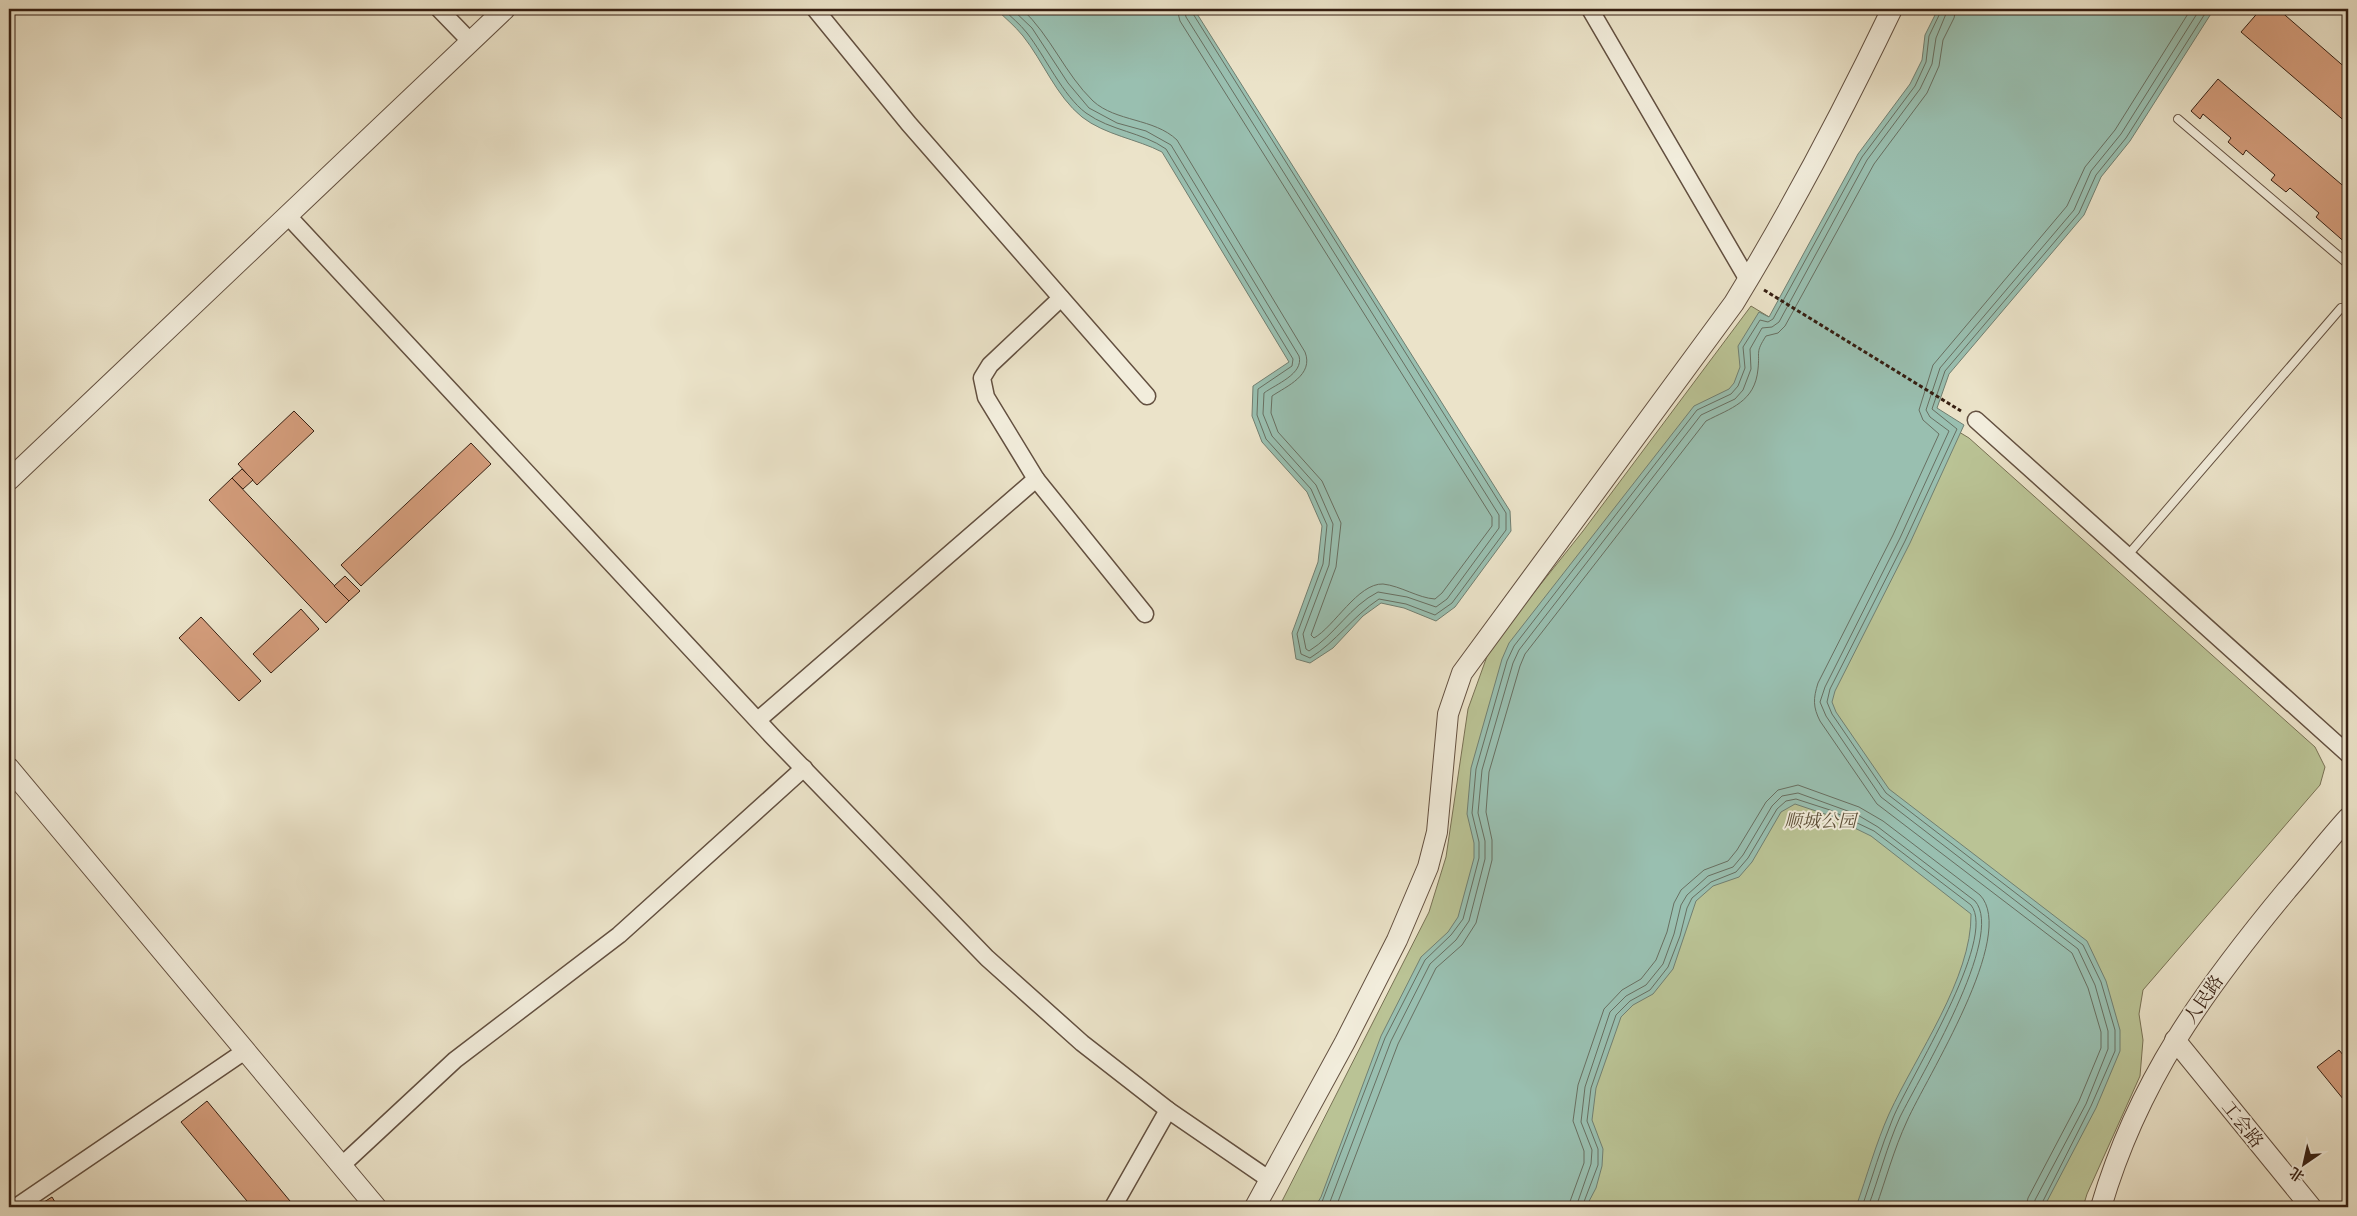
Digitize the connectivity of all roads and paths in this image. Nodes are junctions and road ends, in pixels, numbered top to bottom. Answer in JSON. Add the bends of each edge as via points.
{"nodes":[{"id":1,"x":439,"y":9,"type":"edge"},
{"id":2,"x":505,"y":9,"type":"edge"},
{"id":3,"x":815,"y":9,"type":"edge"},
{"id":4,"x":1590,"y":9,"type":"edge"},
{"id":5,"x":1892,"y":9,"type":"edge"},
{"id":6,"x":470,"y":41,"type":"junction"},
{"id":7,"x":2178,"y":119,"type":"dead end"},
{"id":8,"x":288,"y":216,"type":"junction"},
{"id":9,"x":2348,"y":264,"type":"edge"},
{"id":10,"x":1748,"y":280,"type":"junction"},
{"id":11,"x":1061,"y":298,"type":"junction"},
{"id":12,"x":2341,"y":308,"type":"dead end"},
{"id":13,"x":1147,"y":396,"type":"dead end"},
{"id":14,"x":1976,"y":420,"type":"joint"},
{"id":15,"x":1036,"y":479,"type":"junction"},
{"id":16,"x":9,"y":480,"type":"edge"},
{"id":17,"x":2128,"y":555,"type":"junction"},
{"id":18,"x":1145,"y":614,"type":"dead end"},
{"id":19,"x":758,"y":720,"type":"junction"},
{"id":20,"x":2348,"y":754,"type":"edge"},
{"id":21,"x":9,"y":768,"type":"edge"},
{"id":22,"x":804,"y":768,"type":"junction"},
{"id":23,"x":2348,"y":818,"type":"edge"},
{"id":24,"x":2175,"y":1040,"type":"junction"},
{"id":25,"x":245,"y":1051,"type":"junction"},
{"id":26,"x":1168,"y":1110,"type":"junction"},
{"id":27,"x":341,"y":1166,"type":"junction"},
{"id":28,"x":1270,"y":1180,"type":"junction"},
{"id":29,"x":16,"y":1207,"type":"edge"},
{"id":30,"x":376,"y":1207,"type":"edge"},
{"id":31,"x":1113,"y":1207,"type":"edge"},
{"id":32,"x":1255,"y":1207,"type":"edge"},
{"id":33,"x":2101,"y":1207,"type":"edge"},
{"id":34,"x":2311,"y":1207,"type":"edge"}],
"edges":[{"from":1,"to":6,"type":"street"},
{"from":2,"to":6,"type":"street"},
{"from":3,"to":11,"type":"street","via":[[909,124]]},
{"from":4,"to":10,"type":"street"},
{"from":5,"to":10,"type":"street","via":[[1852,92]]},
{"from":6,"to":8,"type":"street"},
{"from":7,"to":9,"type":"lane"},
{"from":8,"to":16,"type":"street"},
{"from":8,"to":19,"type":"street"},
{"from":10,"to":14,"type":"path"},
{"from":10,"to":28,"type":"street","via":[[1712,335],[1462,673],[1448,714],[1437,832],[1428,867],[1397,940]]},
{"from":11,"to":13,"type":"street"},
{"from":11,"to":15,"type":"street","via":[[990,364],[982,378],[986,398]]},
{"from":12,"to":17,"type":"lane"},
{"from":14,"to":17,"type":"street"},
{"from":15,"to":18,"type":"street"},
{"from":15,"to":19,"type":"street"},
{"from":17,"to":20,"type":"street"},
{"from":19,"to":22,"type":"street"},
{"from":21,"to":25,"type":"street"},
{"from":22,"to":26,"type":"street","via":[[987,958],[1082,1043]]},
{"from":22,"to":27,"type":"street","via":[[620,934],[455,1060]]},
{"from":23,"to":24,"type":"street","name":"人民路","via":[[2234,955]]},
{"from":24,"to":33,"type":"street","name":"人民路","via":[[2134,1118],[2115,1162]]},
{"from":24,"to":34,"type":"street","name":"工会路"},
{"from":25,"to":27,"type":"street"},
{"from":25,"to":29,"type":"street"},
{"from":26,"to":28,"type":"street"},
{"from":26,"to":31,"type":"street"},
{"from":27,"to":30,"type":"street"},
{"from":28,"to":32,"type":"street"}]}
